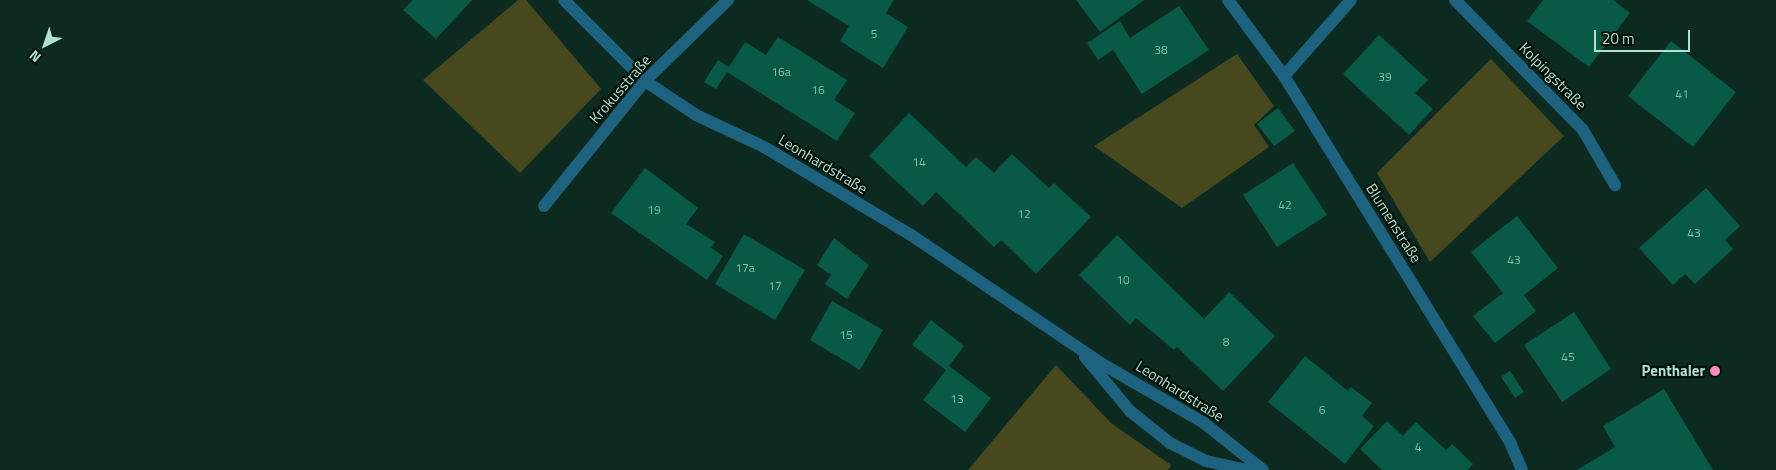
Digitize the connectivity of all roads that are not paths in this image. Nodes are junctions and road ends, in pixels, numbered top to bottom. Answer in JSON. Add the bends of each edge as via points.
{"nodes":[{"id":1,"x":564,"y":0,"type":"edge"},
{"id":2,"x":728,"y":0,"type":"edge"},
{"id":3,"x":1228,"y":0,"type":"edge"},
{"id":4,"x":1351,"y":0,"type":"edge"},
{"id":5,"x":1455,"y":0,"type":"edge"},
{"id":6,"x":1284,"y":76,"type":"junction"},
{"id":7,"x":645,"y":81,"type":"junction"},
{"id":8,"x":1615,"y":185,"type":"dead end"},
{"id":9,"x":544,"y":206,"type":"dead end"},
{"id":10,"x":1076,"y":346,"type":"junction"},
{"id":11,"x":1247,"y":470,"type":"edge"},
{"id":12,"x":1263,"y":470,"type":"edge"},
{"id":13,"x":1522,"y":470,"type":"edge"}],
"edges":[{"from":1,"to":7,"type":"street","name":"Leonhardstraße"},
{"from":2,"to":7,"type":"street","name":"Krokusstraße"},
{"from":3,"to":6,"type":"street","name":"Blumenstraße"},
{"from":4,"to":6,"type":"street"},
{"from":5,"to":8,"type":"street","name":"Kolpingstraße","via":[[1583,130]]},
{"from":6,"to":13,"type":"street","name":"Blumenstraße","via":[[1510,442]]},
{"from":7,"to":9,"type":"street","name":"Krokusstraße"},
{"from":7,"to":10,"type":"street","name":"Leonhardstraße","via":[[696,115],[764,147],[911,235]]},
{"from":10,"to":11,"type":"street","name":"Leonhardstraße","via":[[1130,411],[1170,443],[1206,461]]},
{"from":10,"to":12,"type":"street","name":"Leonhardstraße","via":[[1204,423]]}]}
